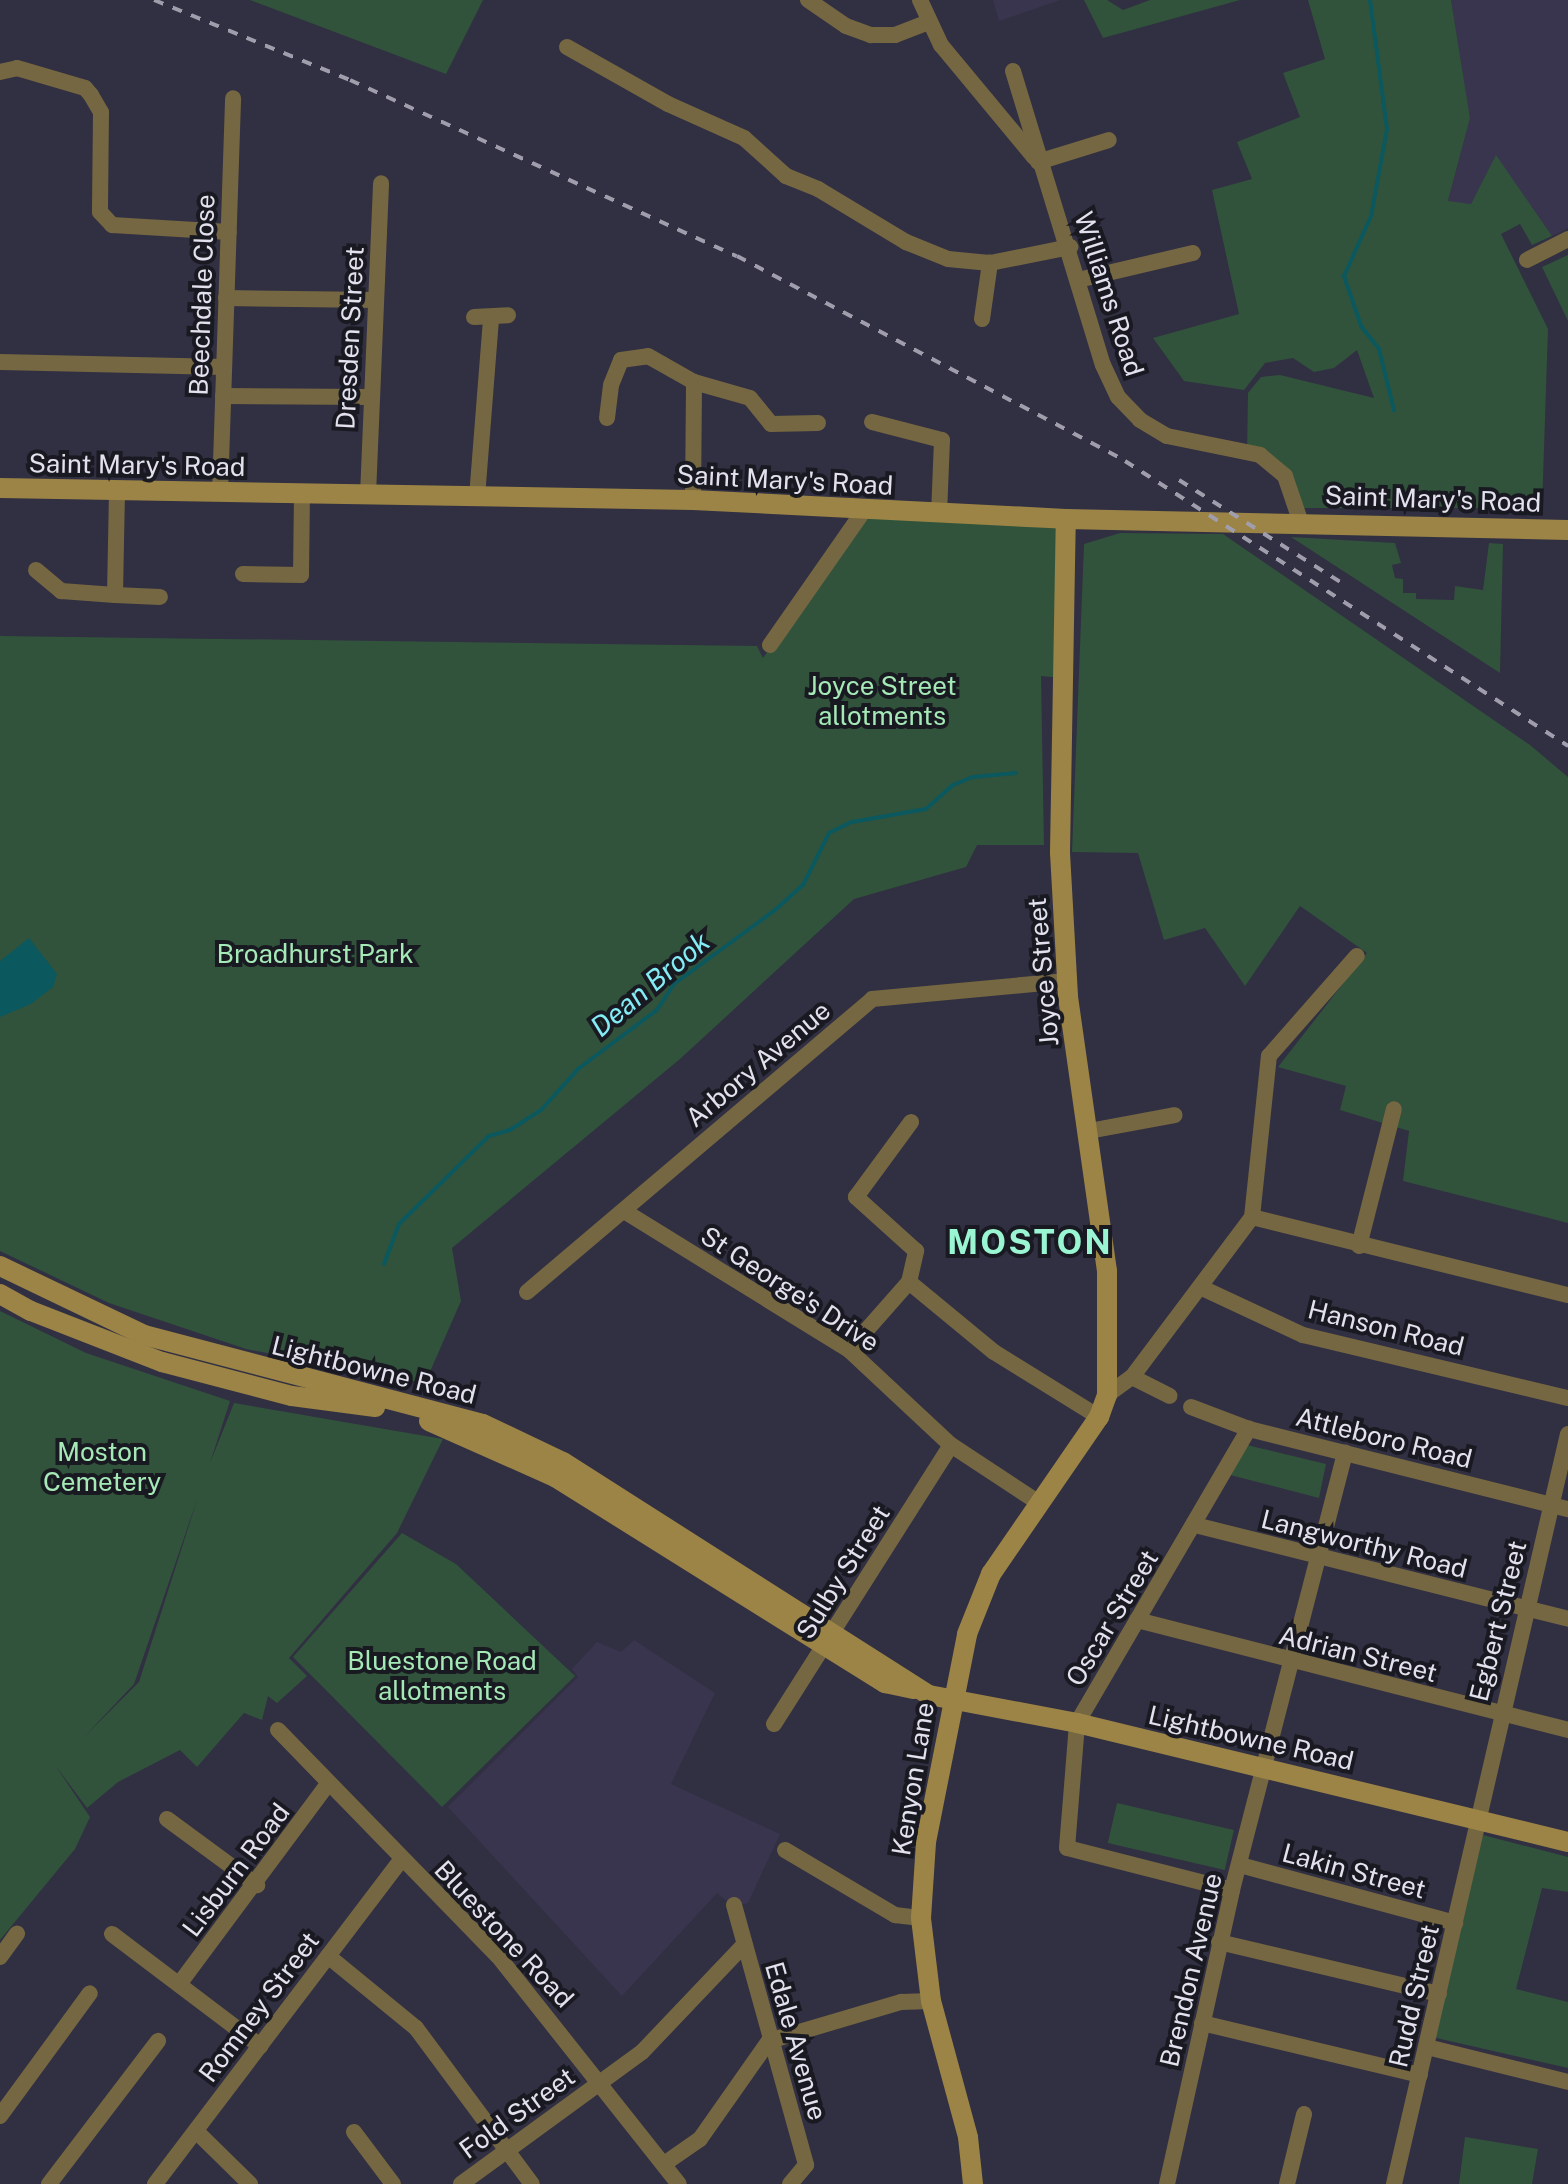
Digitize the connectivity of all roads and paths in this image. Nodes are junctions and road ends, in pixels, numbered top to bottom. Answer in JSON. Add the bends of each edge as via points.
{"nodes":[{"id":1,"x":808,"y":0,"type":"edge"},
{"id":2,"x":920,"y":0,"type":"edge"},
{"id":3,"x":927,"y":23,"type":"junction"},
{"id":4,"x":567,"y":47,"type":"dead end"},
{"id":5,"x":1013,"y":71,"type":"dead end"},
{"id":6,"x":0,"y":72,"type":"edge"},
{"id":7,"x":233,"y":98,"type":"dead end"},
{"id":8,"x":1109,"y":140,"type":"dead end"},
{"id":9,"x":1038,"y":162,"type":"junction"},
{"id":10,"x":381,"y":183,"type":"dead end"},
{"id":11,"x":229,"y":232,"type":"junction"},
{"id":12,"x":1568,"y":239,"type":"edge"},
{"id":13,"x":1070,"y":247,"type":"junction"},
{"id":14,"x":1193,"y":253,"type":"dead end"},
{"id":15,"x":1527,"y":260,"type":"dead end"},
{"id":16,"x":990,"y":263,"type":"junction"},
{"id":17,"x":1078,"y":280,"type":"junction"},
{"id":18,"x":226,"y":298,"type":"junction"},
{"id":19,"x":376,"y":300,"type":"junction"},
{"id":20,"x":508,"y":315,"type":"dead end"},
{"id":21,"x":982,"y":319,"type":"dead end"},
{"id":22,"x":0,"y":362,"type":"edge"},
{"id":23,"x":224,"y":367,"type":"junction"},
{"id":24,"x":694,"y":382,"type":"junction"},
{"id":25,"x":223,"y":396,"type":"junction"},
{"id":26,"x":369,"y":397,"type":"junction"},
{"id":27,"x":607,"y":418,"type":"dead end"},
{"id":28,"x":872,"y":422,"type":"dead end"},
{"id":29,"x":818,"y":423,"type":"dead end"},
{"id":30,"x":0,"y":488,"type":"edge"},
{"id":31,"x":117,"y":491,"type":"junction"},
{"id":32,"x":220,"y":493,"type":"junction"},
{"id":33,"x":302,"y":495,"type":"junction"},
{"id":34,"x":368,"y":495,"type":"junction"},
{"id":35,"x":477,"y":497,"type":"junction"},
{"id":36,"x":693,"y":500,"type":"junction"},
{"id":37,"x":865,"y":509,"type":"junction"},
{"id":38,"x":939,"y":514,"type":"junction"},
{"id":39,"x":1066,"y":519,"type":"junction"},
{"id":40,"x":1300,"y":520,"type":"junction"},
{"id":41,"x":1568,"y":530,"type":"edge"},
{"id":42,"x":36,"y":570,"type":"dead end"},
{"id":43,"x":243,"y":574,"type":"dead end"},
{"id":44,"x":115,"y":595,"type":"junction"},
{"id":45,"x":160,"y":597,"type":"dead end"},
{"id":46,"x":770,"y":645,"type":"dead end"},
{"id":47,"x":1357,"y":956,"type":"dead end"},
{"id":48,"x":1067,"y":981,"type":"junction"},
{"id":49,"x":1394,"y":1109,"type":"dead end"},
{"id":50,"x":1175,"y":1115,"type":"dead end"},
{"id":51,"x":911,"y":1122,"type":"dead end"},
{"id":52,"x":1089,"y":1131,"type":"junction"},
{"id":53,"x":624,"y":1211,"type":"junction"},
{"id":54,"x":1252,"y":1217,"type":"junction"},
{"id":55,"x":1359,"y":1246,"type":"junction"},
{"id":56,"x":0,"y":1266,"type":"edge"},
{"id":57,"x":909,"y":1282,"type":"junction"},
{"id":58,"x":1200,"y":1287,"type":"junction"},
{"id":59,"x":527,"y":1292,"type":"dead end"},
{"id":60,"x":0,"y":1294,"type":"edge"},
{"id":61,"x":1568,"y":1295,"type":"edge"},
{"id":62,"x":849,"y":1350,"type":"junction"},
{"id":63,"x":1132,"y":1377,"type":"junction"},
{"id":64,"x":1107,"y":1395,"type":"junction"},
{"id":65,"x":1170,"y":1396,"type":"dead end"},
{"id":66,"x":1568,"y":1398,"type":"edge"},
{"id":67,"x":1191,"y":1407,"type":"dead end"},
{"id":68,"x":1099,"y":1417,"type":"junction"},
{"id":69,"x":1249,"y":1429,"type":"junction"},
{"id":70,"x":1568,"y":1434,"type":"edge"},
{"id":71,"x":951,"y":1445,"type":"junction"},
{"id":72,"x":1345,"y":1452,"type":"junction"},
{"id":73,"x":1039,"y":1503,"type":"junction"},
{"id":74,"x":1551,"y":1505,"type":"junction"},
{"id":75,"x":1568,"y":1509,"type":"edge"},
{"id":76,"x":1195,"y":1525,"type":"junction"},
{"id":77,"x":1319,"y":1558,"type":"junction"},
{"id":78,"x":1525,"y":1609,"type":"junction"},
{"id":79,"x":1568,"y":1619,"type":"edge"},
{"id":80,"x":1137,"y":1620,"type":"junction"},
{"id":81,"x":830,"y":1638,"type":"junction"},
{"id":82,"x":1291,"y":1663,"type":"junction"},
{"id":83,"x":952,"y":1701,"type":"junction"},
{"id":84,"x":1500,"y":1713,"type":"junction"},
{"id":85,"x":1077,"y":1723,"type":"junction"},
{"id":86,"x":774,"y":1724,"type":"dead end"},
{"id":87,"x":278,"y":1730,"type":"dead end"},
{"id":88,"x":1568,"y":1730,"type":"edge"},
{"id":89,"x":1264,"y":1768,"type":"junction"},
{"id":90,"x":328,"y":1784,"type":"junction"},
{"id":91,"x":167,"y":1819,"type":"dead end"},
{"id":92,"x":1481,"y":1820,"type":"junction"},
{"id":93,"x":1568,"y":1842,"type":"edge"},
{"id":94,"x":785,"y":1850,"type":"dead end"},
{"id":95,"x":401,"y":1860,"type":"junction"},
{"id":96,"x":1240,"y":1865,"type":"junction"},
{"id":97,"x":257,"y":1885,"type":"junction"},
{"id":98,"x":1232,"y":1890,"type":"junction"},
{"id":99,"x":734,"y":1905,"type":"dead end"},
{"id":100,"x":921,"y":1918,"type":"junction"},
{"id":101,"x":1455,"y":1923,"type":"junction"},
{"id":102,"x":17,"y":1934,"type":"dead end"},
{"id":103,"x":112,"y":1934,"type":"dead end"},
{"id":104,"x":1219,"y":1942,"type":"junction"},
{"id":105,"x":744,"y":1945,"type":"junction"},
{"id":106,"x":328,"y":1956,"type":"junction"},
{"id":107,"x":0,"y":1957,"type":"edge"},
{"id":108,"x":180,"y":1983,"type":"junction"},
{"id":109,"x":90,"y":1993,"type":"dead end"},
{"id":110,"x":1439,"y":1994,"type":"junction"},
{"id":111,"x":931,"y":2001,"type":"junction"},
{"id":112,"x":1202,"y":2023,"type":"junction"},
{"id":113,"x":158,"y":2041,"type":"dead end"},
{"id":114,"x":769,"y":2041,"type":"junction"},
{"id":115,"x":260,"y":2046,"type":"junction"},
{"id":116,"x":1427,"y":2047,"type":"junction"},
{"id":117,"x":1420,"y":2075,"type":"junction"},
{"id":118,"x":602,"y":2082,"type":"junction"},
{"id":119,"x":1568,"y":2082,"type":"edge"},
{"id":120,"x":1304,"y":2114,"type":"dead end"},
{"id":121,"x":0,"y":2116,"type":"edge"},
{"id":122,"x":196,"y":2131,"type":"junction"},
{"id":123,"x":354,"y":2132,"type":"dead end"},
{"id":124,"x":505,"y":2149,"type":"junction"},
{"id":125,"x":664,"y":2164,"type":"junction"},
{"id":126,"x":969,"y":2183,"type":"edge"},
{"id":127,"x":49,"y":2184,"type":"edge"},
{"id":128,"x":155,"y":2184,"type":"edge"},
{"id":129,"x":250,"y":2184,"type":"edge"},
{"id":130,"x":393,"y":2184,"type":"edge"},
{"id":131,"x":461,"y":2184,"type":"edge"},
{"id":132,"x":532,"y":2184,"type":"edge"},
{"id":133,"x":679,"y":2184,"type":"edge"},
{"id":134,"x":790,"y":2184,"type":"edge"},
{"id":135,"x":1167,"y":2184,"type":"edge"},
{"id":136,"x":1287,"y":2184,"type":"edge"},
{"id":137,"x":1394,"y":2184,"type":"edge"}],
"edges":[{"from":1,"to":3,"type":"street","via":[[846,26],[871,35],[895,35]]},
{"from":2,"to":3,"type":"street"},
{"from":3,"to":9,"type":"street"},
{"from":4,"to":16,"type":"street","via":[[668,104],[734,132],[786,176],[818,189],[906,242],[948,259]]},
{"from":5,"to":9,"type":"street","name":"Williams Road"},
{"from":6,"to":11,"type":"street","via":[[17,68],[85,88],[91,95],[101,112],[100,212],[112,225]]},
{"from":7,"to":11,"type":"street","name":"Beechdale Close"},
{"from":8,"to":9,"type":"street"},
{"from":9,"to":13,"type":"street","name":"Williams Road"},
{"from":10,"to":19,"type":"street","name":"Dresden Street"},
{"from":11,"to":18,"type":"street","name":"Beechdale Close"},
{"from":12,"to":15,"type":"street"},
{"from":13,"to":16,"type":"street"},
{"from":13,"to":17,"type":"street","name":"Williams Road"},
{"from":14,"to":17,"type":"street"},
{"from":16,"to":21,"type":"street"},
{"from":17,"to":40,"type":"street","name":"Williams Road","via":[[1118,397],[1140,420],[1167,436],[1260,455],[1285,476]]},
{"from":18,"to":19,"type":"street"},
{"from":18,"to":23,"type":"street","name":"Beechdale Close"},
{"from":19,"to":26,"type":"street","name":"Dresden Street"},
{"from":20,"to":35,"type":"street","via":[[483,318]]},
{"from":22,"to":23,"type":"street"},
{"from":23,"to":25,"type":"street","name":"Beechdale Close"},
{"from":24,"to":27,"type":"street","via":[[648,356],[621,360]]},
{"from":24,"to":29,"type":"street","via":[[750,398],[771,424]]},
{"from":24,"to":36,"type":"street"},
{"from":25,"to":26,"type":"street"},
{"from":25,"to":32,"type":"street","name":"Beechdale Close"},
{"from":26,"to":34,"type":"street","name":"Dresden Street"},
{"from":28,"to":38,"type":"street","via":[[942,440]]},
{"from":30,"to":31,"type":"street","name":"Saint Mary's Road"},
{"from":31,"to":32,"type":"street","name":"Saint Mary's Road"},
{"from":31,"to":44,"type":"street"},
{"from":32,"to":33,"type":"street","name":"Saint Mary's Road"},
{"from":33,"to":34,"type":"street","name":"Saint Mary's Road"},
{"from":33,"to":43,"type":"street","via":[[301,575]]},
{"from":34,"to":35,"type":"street","name":"Saint Mary's Road"},
{"from":35,"to":36,"type":"street","name":"Saint Mary's Road"},
{"from":36,"to":37,"type":"street","name":"Saint Mary's Road"},
{"from":37,"to":38,"type":"street","name":"Saint Mary's Road"},
{"from":37,"to":46,"type":"street"},
{"from":38,"to":39,"type":"street","name":"Saint Mary's Road"},
{"from":39,"to":40,"type":"street","name":"Saint Mary's Road"},
{"from":39,"to":48,"type":"street","name":"Joyce Street","via":[[1060,852]]},
{"from":40,"to":41,"type":"street","name":"Saint Mary's Road"},
{"from":42,"to":44,"type":"street","via":[[61,591]]},
{"from":44,"to":45,"type":"street"},
{"from":47,"to":54,"type":"street","via":[[1269,1056]]},
{"from":48,"to":52,"type":"street","name":"Joyce Street"},
{"from":48,"to":53,"type":"street","name":"Arbory Avenue","via":[[872,999]]},
{"from":49,"to":55,"type":"street"},
{"from":50,"to":52,"type":"street"},
{"from":51,"to":57,"type":"street","via":[[856,1197],[916,1251]]},
{"from":52,"to":64,"type":"street","name":"Joyce Street","via":[[1107,1271]]},
{"from":53,"to":59,"type":"street","name":"Arbory Avenue"},
{"from":53,"to":62,"type":"street","name":"St George's Drive"},
{"from":54,"to":55,"type":"street"},
{"from":54,"to":58,"type":"street"},
{"from":55,"to":61,"type":"street"},
{"from":56,"to":81,"type":"street","name":"Lightbowne Road","via":[[144,1335],[483,1424],[563,1462]]},
{"from":57,"to":62,"type":"street"},
{"from":57,"to":68,"type":"street","via":[[994,1352]]},
{"from":58,"to":63,"type":"street"},
{"from":58,"to":66,"type":"street","name":"Hanson Road","via":[[1303,1335]]},
{"from":60,"to":81,"type":"street","name":"Lightbowne Road","via":[[162,1362],[292,1396],[386,1410],[476,1438],[555,1477]]},
{"from":62,"to":71,"type":"street","name":"St George's Drive"},
{"from":63,"to":64,"type":"street"},
{"from":63,"to":65,"type":"street"},
{"from":64,"to":68,"type":"street","name":"Joyce Street"},
{"from":67,"to":69,"type":"street","name":"Attleboro Road"},
{"from":68,"to":73,"type":"street","name":"Kenyon Lane"},
{"from":69,"to":72,"type":"street","name":"Attleboro Road"},
{"from":69,"to":76,"type":"street","name":"Oscar Street"},
{"from":70,"to":74,"type":"street","name":"Egbert Street"},
{"from":71,"to":73,"type":"street","name":"St George's Drive"},
{"from":71,"to":81,"type":"street","name":"Sulby Street"},
{"from":72,"to":74,"type":"street","name":"Attleboro Road"},
{"from":72,"to":77,"type":"street","name":"Brendon Avenue"},
{"from":73,"to":83,"type":"street","name":"Kenyon Lane","via":[[991,1574],[967,1634]]},
{"from":74,"to":75,"type":"street","name":"Attleboro Road"},
{"from":74,"to":78,"type":"street","name":"Egbert Street"},
{"from":76,"to":77,"type":"street","name":"Langworthy Road"},
{"from":76,"to":80,"type":"street","name":"Oscar Street"},
{"from":77,"to":78,"type":"street","name":"Langworthy Road"},
{"from":77,"to":82,"type":"street","name":"Brendon Avenue"},
{"from":78,"to":79,"type":"street","name":"Langworthy Road"},
{"from":78,"to":84,"type":"street","name":"Egbert Street"},
{"from":80,"to":82,"type":"street","name":"Adrian Street"},
{"from":80,"to":85,"type":"street","name":"Oscar Street"},
{"from":81,"to":83,"type":"street","name":"Lightbowne Road","via":[[921,1690]]},
{"from":81,"to":86,"type":"street","name":"Sulby Street"},
{"from":82,"to":84,"type":"street","name":"Adrian Street"},
{"from":82,"to":89,"type":"street","name":"Brendon Avenue"},
{"from":83,"to":85,"type":"street","name":"Lightbowne Road"},
{"from":83,"to":100,"type":"street","name":"Kenyon Lane","via":[[926,1842]]},
{"from":84,"to":88,"type":"street","name":"Adrian Street"},
{"from":84,"to":92,"type":"street","name":"Egbert Street"},
{"from":85,"to":89,"type":"street","name":"Lightbowne Road"},
{"from":85,"to":98,"type":"street","name":"Oscar Street","via":[[1067,1848]]},
{"from":87,"to":90,"type":"street","name":"Bluestone Road"},
{"from":89,"to":92,"type":"street","name":"Lightbowne Road"},
{"from":89,"to":96,"type":"street","name":"Brendon Avenue"},
{"from":90,"to":95,"type":"street","name":"Bluestone Road"},
{"from":90,"to":97,"type":"street","name":"Lisburn Road"},
{"from":91,"to":97,"type":"street"},
{"from":92,"to":93,"type":"street","name":"Lightbowne Road"},
{"from":92,"to":101,"type":"street","name":"Rudd Street"},
{"from":94,"to":100,"type":"street","via":[[895,1915]]},
{"from":95,"to":106,"type":"street","name":"Romney Street"},
{"from":95,"to":118,"type":"street","name":"Bluestone Road","via":[[498,1956]]},
{"from":96,"to":98,"type":"street","name":"Brendon Avenue"},
{"from":96,"to":101,"type":"street","name":"Lakin Street"},
{"from":97,"to":108,"type":"street","name":"Lisburn Road"},
{"from":98,"to":104,"type":"street","name":"Brendon Avenue"},
{"from":99,"to":105,"type":"street","name":"Edale Avenue"},
{"from":100,"to":111,"type":"street","name":"Kenyon Lane"},
{"from":101,"to":110,"type":"street","name":"Rudd Street"},
{"from":102,"to":107,"type":"street"},
{"from":103,"to":108,"type":"street"},
{"from":104,"to":110,"type":"street"},
{"from":104,"to":112,"type":"street","name":"Brendon Avenue"},
{"from":105,"to":114,"type":"street","name":"Edale Avenue"},
{"from":105,"to":118,"type":"street","name":"Fold Street","via":[[642,2052]]},
{"from":106,"to":115,"type":"street","name":"Romney Street"},
{"from":106,"to":124,"type":"street","via":[[416,2028]]},
{"from":108,"to":115,"type":"street"},
{"from":109,"to":121,"type":"street"},
{"from":110,"to":116,"type":"street","name":"Rudd Street"},
{"from":111,"to":114,"type":"street","via":[[901,2002]]},
{"from":111,"to":126,"type":"street","name":"Kenyon Lane","via":[[968,2137]]},
{"from":112,"to":117,"type":"street"},
{"from":112,"to":135,"type":"street","name":"Brendon Avenue"},
{"from":113,"to":127,"type":"street"},
{"from":114,"to":125,"type":"street","via":[[700,2139]]},
{"from":114,"to":134,"type":"street","name":"Edale Avenue","via":[[806,2165]]},
{"from":115,"to":122,"type":"street","name":"Romney Street"},
{"from":116,"to":117,"type":"street","name":"Rudd Street"},
{"from":116,"to":119,"type":"street"},
{"from":117,"to":137,"type":"street","name":"Rudd Street"},
{"from":118,"to":124,"type":"street","name":"Fold Street"},
{"from":118,"to":125,"type":"street","name":"Bluestone Road"},
{"from":120,"to":136,"type":"street"},
{"from":122,"to":128,"type":"street","name":"Romney Street"},
{"from":122,"to":129,"type":"street"},
{"from":123,"to":130,"type":"street"},
{"from":124,"to":131,"type":"street","name":"Fold Street"},
{"from":124,"to":132,"type":"street"},
{"from":125,"to":133,"type":"street","name":"Bluestone Road"}]}
